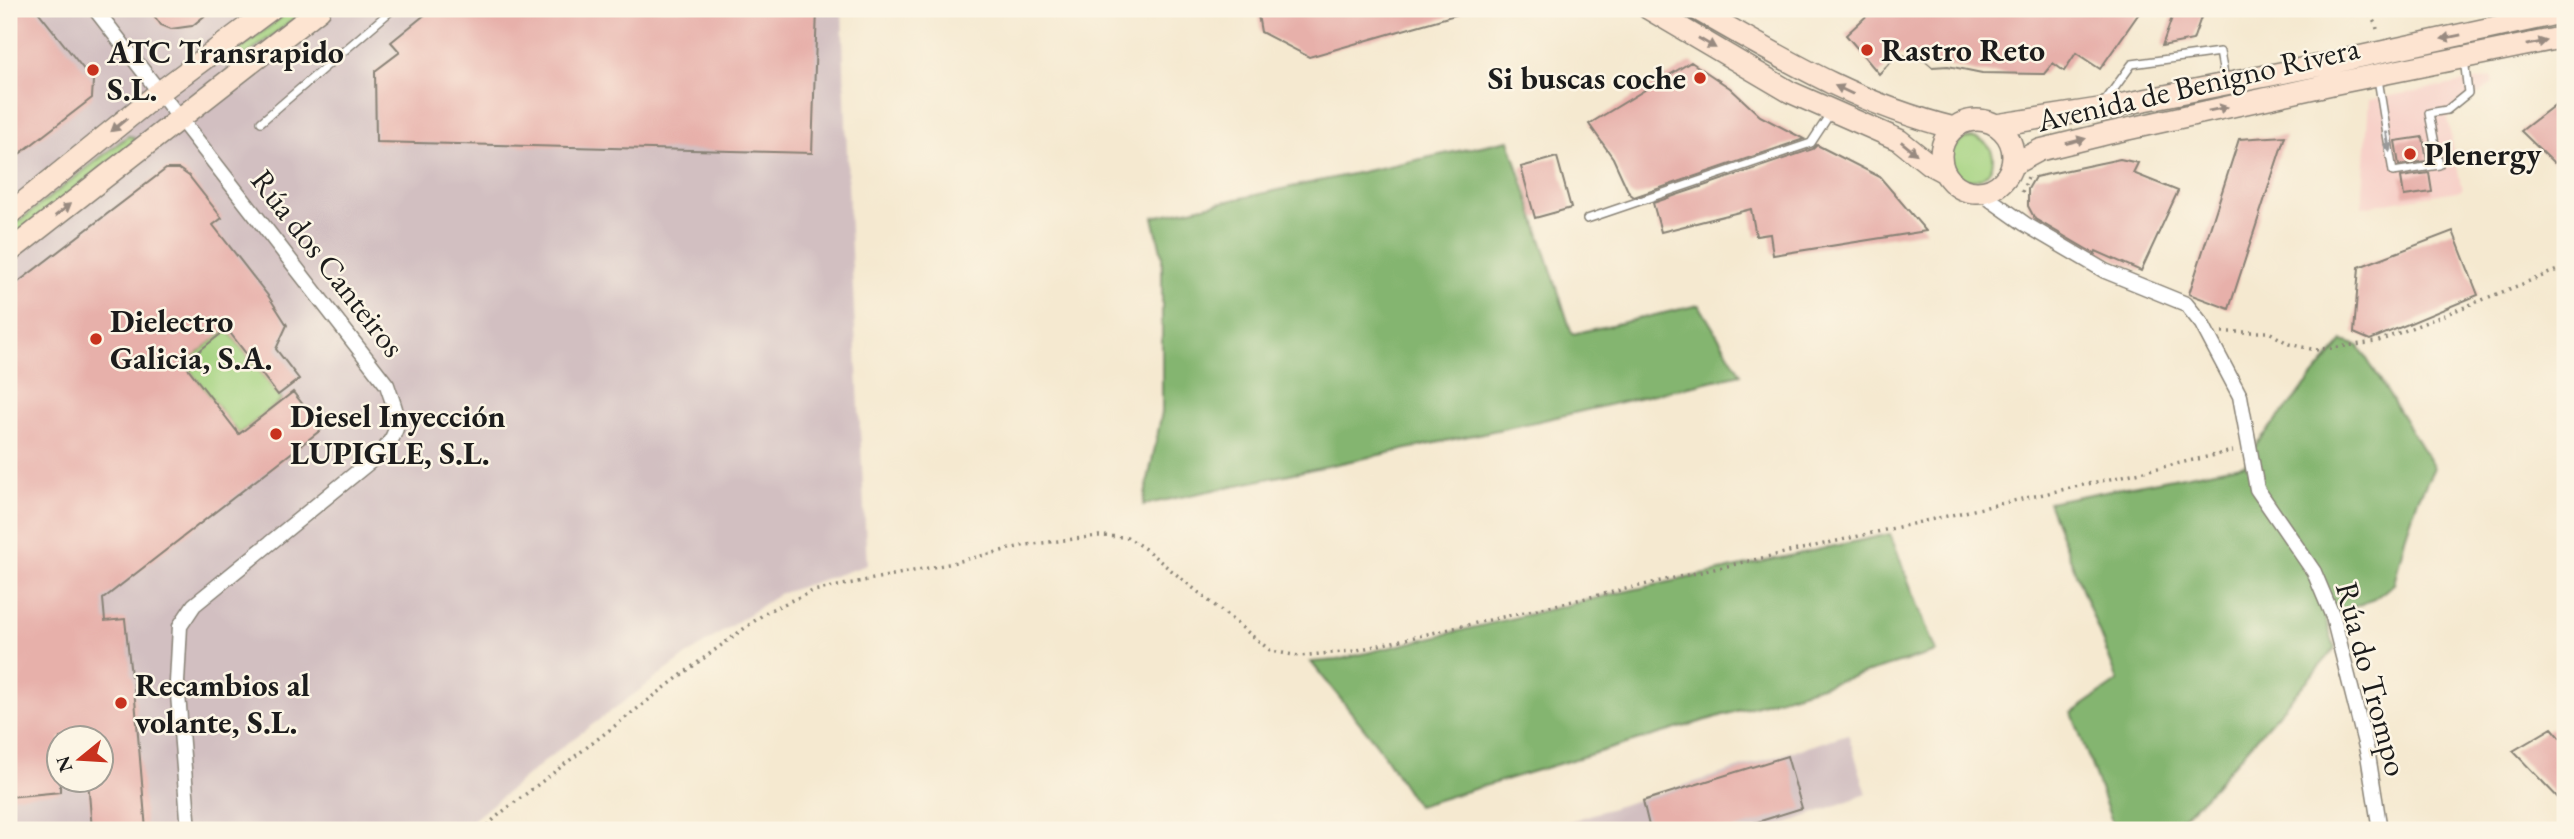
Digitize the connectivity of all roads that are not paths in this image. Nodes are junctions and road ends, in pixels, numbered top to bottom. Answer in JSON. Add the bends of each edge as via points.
{"nodes":[{"id":1,"x":95,"y":9,"type":"edge"},
{"id":2,"x":271,"y":9,"type":"edge"},
{"id":3,"x":320,"y":9,"type":"edge"},
{"id":4,"x":393,"y":9,"type":"edge"},
{"id":5,"x":1648,"y":9,"type":"edge"},
{"id":6,"x":1696,"y":9,"type":"edge"},
{"id":7,"x":2565,"y":12,"type":"edge"},
{"id":8,"x":2565,"y":37,"type":"edge"},
{"id":9,"x":2464,"y":57,"type":"junction"},
{"id":10,"x":2378,"y":75,"type":"junction"},
{"id":11,"x":2226,"y":84,"type":"junction"},
{"id":12,"x":161,"y":92,"type":"junction"},
{"id":13,"x":2099,"y":109,"type":"junction"},
{"id":14,"x":1832,"y":110,"type":"junction"},
{"id":15,"x":181,"y":118,"type":"junction"},
{"id":16,"x":261,"y":122,"type":"dead end"},
{"id":17,"x":1996,"y":125,"type":"junction"},
{"id":18,"x":1954,"y":128,"type":"junction"},
{"id":19,"x":2012,"y":164,"type":"junction"},
{"id":20,"x":1944,"y":172,"type":"junction"},
{"id":21,"x":1987,"y":191,"type":"junction"},
{"id":22,"x":9,"y":214,"type":"edge"},
{"id":23,"x":1587,"y":219,"type":"dead end"},
{"id":24,"x":9,"y":252,"type":"edge"},
{"id":25,"x":189,"y":830,"type":"edge"},
{"id":26,"x":2380,"y":830,"type":"edge"}],
"edges":[{"from":1,"to":12,"type":"street","name":"Rúa dos Canteiros"},
{"from":2,"to":12,"type":"main road"},
{"from":3,"to":15,"type":"main road"},
{"from":4,"to":16,"type":"lane"},
{"from":5,"to":14,"type":"main road","one_way":true,"via":[[1790,92]]},
{"from":18,"to":6,"type":"main road","one_way":true,"via":[[1916,118],[1805,72]]},
{"from":7,"to":11,"type":"main road","name":"Avenida de Benigno Rivera","one_way":true},
{"from":9,"to":8,"type":"main road","name":"Avenida de Benigno Rivera","one_way":true},
{"from":9,"to":10,"type":"main road","name":"Avenida de Benigno Rivera"},
{"from":10,"to":9,"type":"lane","one_way":true,"via":[[2392,172],[2440,165],[2429,113],[2447,110],[2468,93]]},
{"from":19,"to":10,"type":"main road","name":"Avenida de Benigno Rivera","one_way":true,"via":[[2049,148]]},
{"from":11,"to":13,"type":"main road","name":"Avenida de Benigno Rivera"},
{"from":11,"to":13,"type":"lane","via":[[2220,52],[2132,64]]},
{"from":12,"to":15,"type":"street","name":"Rúa dos Canteiros"},
{"from":12,"to":22,"type":"main road","one_way":true},
{"from":13,"to":17,"type":"main road","name":"Avenida de Benigno Rivera"},
{"from":14,"to":20,"type":"main road","one_way":true,"via":[[1899,140]]},
{"from":14,"to":23,"type":"lane","via":[[1811,143]]},
{"from":24,"to":15,"type":"main road","one_way":true},
{"from":15,"to":25,"type":"street","name":"Rúa dos Canteiros","via":[[387,385],[398,422],[396,435],[383,451],[211,590],[180,626],[177,682]]},
{"from":17,"to":18,"type":"main road","via":[[1975,120]]},
{"from":17,"to":19,"type":"main road","via":[[2010,142]]},
{"from":18,"to":20,"type":"main road","via":[[1943,143]]},
{"from":19,"to":21,"type":"main road","via":[[1998,186]]},
{"from":20,"to":21,"type":"main road","via":[[1962,189]]},
{"from":21,"to":26,"type":"street","name":"Rúa do Trompo","via":[[1990,200],[2025,225],[2105,271],[2186,304],[2207,334],[2240,396],[2257,489],[2314,572],[2333,617],[2368,755]]}]}
